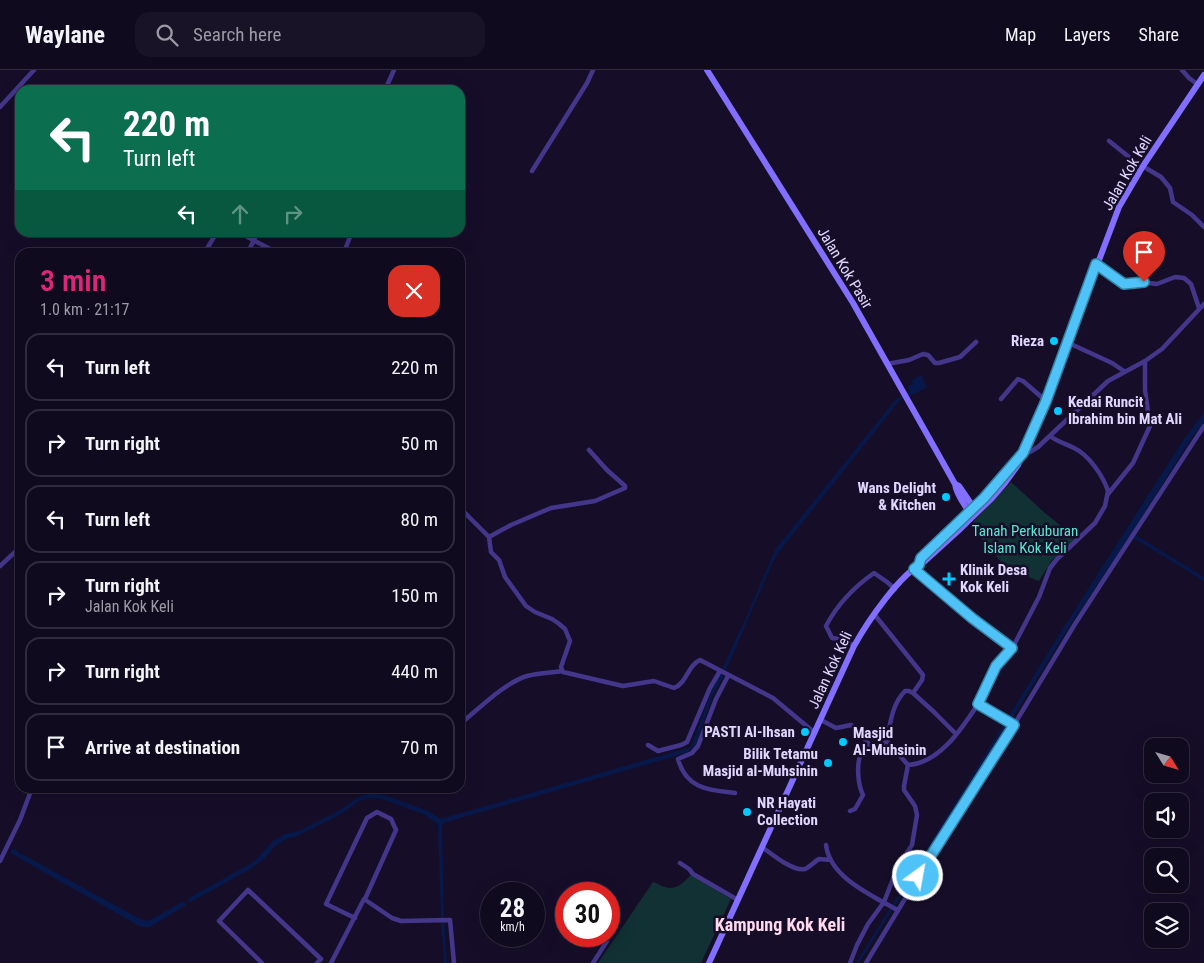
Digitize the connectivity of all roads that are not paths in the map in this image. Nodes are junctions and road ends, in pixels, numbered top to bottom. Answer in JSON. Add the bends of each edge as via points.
{"nodes":[{"id":1,"x":34,"y":70,"type":"edge"},
{"id":2,"x":394,"y":70,"type":"edge"},
{"id":3,"x":593,"y":70,"type":"edge"},
{"id":4,"x":707,"y":70,"type":"edge"},
{"id":5,"x":1182,"y":70,"type":"edge"},
{"id":6,"x":1202,"y":80,"type":"edge"},
{"id":7,"x":20,"y":85,"type":"edge"},
{"id":8,"x":388,"y":85,"type":"edge"},
{"id":9,"x":15,"y":91,"type":"edge"},
{"id":10,"x":0,"y":107,"type":"edge"},
{"id":11,"x":1109,"y":141,"type":"dead end"},
{"id":12,"x":1143,"y":166,"type":"junction"},
{"id":13,"x":532,"y":171,"type":"dead end"},
{"id":14,"x":1204,"y":227,"type":"edge"},
{"id":15,"x":214,"y":237,"type":"edge"},
{"id":16,"x":247,"y":237,"type":"edge"},
{"id":17,"x":256,"y":237,"type":"edge"},
{"id":18,"x":254,"y":241,"type":"junction"},
{"id":19,"x":207,"y":248,"type":"edge"},
{"id":20,"x":250,"y":248,"type":"edge"},
{"id":21,"x":268,"y":248,"type":"edge"},
{"id":22,"x":1096,"y":264,"type":"junction"},
{"id":23,"x":1204,"y":304,"type":"edge"},
{"id":24,"x":1199,"y":308,"type":"junction"},
{"id":25,"x":1068,"y":341,"type":"junction"},
{"id":26,"x":976,"y":342,"type":"dead end"},
{"id":27,"x":1145,"y":361,"type":"junction"},
{"id":28,"x":887,"y":364,"type":"junction"},
{"id":29,"x":1124,"y":371,"type":"junction"},
{"id":30,"x":1001,"y":399,"type":"dead end"},
{"id":31,"x":1046,"y":401,"type":"junction"},
{"id":32,"x":1204,"y":426,"type":"edge"},
{"id":33,"x":1050,"y":436,"type":"junction"},
{"id":34,"x":589,"y":450,"type":"dead end"},
{"id":35,"x":1021,"y":456,"type":"junction"},
{"id":36,"x":962,"y":496,"type":"junction"},
{"id":37,"x":1107,"y":496,"type":"junction"},
{"id":38,"x":988,"y":498,"type":"junction"},
{"id":39,"x":972,"y":511,"type":"junction"},
{"id":40,"x":465,"y":513,"type":"edge"},
{"id":41,"x":961,"y":521,"type":"junction"},
{"id":42,"x":958,"y":531,"type":"junction"},
{"id":43,"x":489,"y":537,"type":"junction"},
{"id":44,"x":15,"y":552,"type":"edge"},
{"id":45,"x":0,"y":566,"type":"edge"},
{"id":46,"x":916,"y":567,"type":"junction"},
{"id":47,"x":895,"y":589,"type":"junction"},
{"id":48,"x":874,"y":614,"type":"junction"},
{"id":49,"x":854,"y":646,"type":"junction"},
{"id":50,"x":1012,"y":648,"type":"junction"},
{"id":51,"x":562,"y":671,"type":"junction"},
{"id":52,"x":720,"y":671,"type":"junction"},
{"id":53,"x":728,"y":676,"type":"junction"},
{"id":54,"x":913,"y":693,"type":"junction"},
{"id":55,"x":978,"y":704,"type":"junction"},
{"id":56,"x":465,"y":720,"type":"edge"},
{"id":57,"x":821,"y":720,"type":"junction"},
{"id":58,"x":1012,"y":724,"type":"junction"},
{"id":59,"x":815,"y":732,"type":"junction"},
{"id":60,"x":956,"y":734,"type":"junction"},
{"id":61,"x":887,"y":741,"type":"junction"},
{"id":62,"x":869,"y":744,"type":"junction"},
{"id":63,"x":648,"y":745,"type":"dead end"},
{"id":64,"x":908,"y":765,"type":"junction"},
{"id":65,"x":30,"y":793,"type":"edge"},
{"id":66,"x":735,"y":793,"type":"dead end"},
{"id":67,"x":850,"y":812,"type":"dead end"},
{"id":68,"x":826,"y":845,"type":"dead end"},
{"id":69,"x":762,"y":847,"type":"junction"},
{"id":70,"x":3,"y":852,"type":"edge"},
{"id":71,"x":831,"y":860,"type":"junction"},
{"id":72,"x":0,"y":861,"type":"edge"},
{"id":73,"x":680,"y":863,"type":"dead end"},
{"id":74,"x":365,"y":899,"type":"junction"},
{"id":75,"x":738,"y":900,"type":"junction"},
{"id":76,"x":886,"y":903,"type":"junction"},
{"id":77,"x":896,"y":909,"type":"junction"},
{"id":78,"x":354,"y":918,"type":"junction"},
{"id":79,"x":603,"y":947,"type":"edge"},
{"id":80,"x":262,"y":963,"type":"edge"},
{"id":81,"x":316,"y":963,"type":"edge"},
{"id":82,"x":332,"y":963,"type":"edge"},
{"id":83,"x":454,"y":963,"type":"edge"},
{"id":84,"x":593,"y":963,"type":"edge"},
{"id":85,"x":709,"y":963,"type":"edge"},
{"id":86,"x":850,"y":963,"type":"edge"},
{"id":87,"x":866,"y":963,"type":"edge"}],
"edges":[{"from":1,"to":7,"type":"street"},
{"from":2,"to":8,"type":"street"},
{"from":3,"to":13,"type":"street"},
{"from":4,"to":28,"type":"street","name":"Jalan Kok Pasir","via":[[853,303]]},
{"from":5,"to":6,"type":"street","via":[[1188,78]]},
{"from":6,"to":12,"type":"street","name":"Jalan Kok Keli"},
{"from":9,"to":10,"type":"street"},
{"from":11,"to":12,"type":"street"},
{"from":12,"to":14,"type":"street","via":[[1161,177],[1171,192],[1172,202]]},
{"from":12,"to":22,"type":"street","name":"Jalan Kok Keli","via":[[1119,207]]},
{"from":15,"to":19,"type":"street"},
{"from":16,"to":18,"type":"street"},
{"from":17,"to":18,"type":"street"},
{"from":18,"to":20,"type":"street"},
{"from":18,"to":21,"type":"street"},
{"from":22,"to":24,"type":"street","via":[[1125,284],[1157,284],[1175,277],[1184,278],[1191,284]]},
{"from":22,"to":25,"type":"street","name":"Jalan Kok Keli"},
{"from":23,"to":24,"type":"street"},
{"from":24,"to":27,"type":"street","via":[[1162,349]]},
{"from":25,"to":29,"type":"street"},
{"from":25,"to":31,"type":"street","name":"Jalan Kok Keli"},
{"from":26,"to":28,"type":"street","via":[[960,357],[939,363],[923,354]]},
{"from":27,"to":29,"type":"street"},
{"from":27,"to":37,"type":"street","via":[[1150,426],[1134,463]]},
{"from":28,"to":36,"type":"street","name":"Jalan Kok Pasir"},
{"from":29,"to":33,"type":"street","via":[[1096,392]]},
{"from":30,"to":31,"type":"street","via":[[1018,379]]},
{"from":31,"to":35,"type":"street","name":"Jalan Kok Keli"},
{"from":32,"to":58,"type":"street"},
{"from":33,"to":35,"type":"street"},
{"from":33,"to":37,"type":"street","via":[[1076,449],[1087,459],[1106,486]]},
{"from":34,"to":43,"type":"street","via":[[626,488],[596,501],[551,508]]},
{"from":35,"to":38,"type":"street","name":"Jalan Kok Keli"},
{"from":36,"to":38,"type":"street","via":[[974,500]]},
{"from":36,"to":39,"type":"street","name":"Jalan Kok Pasir"},
{"from":36,"to":41,"type":"street"},
{"from":37,"to":50,"type":"street","via":[[1094,524],[1053,563]]},
{"from":38,"to":39,"type":"street","name":"Jalan Kok Keli"},
{"from":38,"to":42,"type":"street","name":"Jalan Kok Keli"},
{"from":39,"to":41,"type":"street","name":"Jalan Kok Keli"},
{"from":39,"to":42,"type":"street"},
{"from":40,"to":43,"type":"street"},
{"from":41,"to":46,"type":"street","name":"Jalan Kok Keli","via":[[921,558]]},
{"from":42,"to":46,"type":"street","name":"Jalan Kok Keli"},
{"from":43,"to":51,"type":"street","via":[[491,552],[526,606],[558,623],[569,636],[570,644]]},
{"from":44,"to":45,"type":"street"},
{"from":46,"to":47,"type":"street","name":"Jalan Kok Keli"},
{"from":46,"to":50,"type":"street","via":[[972,618]]},
{"from":47,"to":48,"type":"street","name":"Jalan Kok Keli"},
{"from":47,"to":49,"type":"street","via":[[874,573],[847,596],[832,615],[826,626],[832,638],[845,640]]},
{"from":48,"to":49,"type":"street","name":"Jalan Kok Keli"},
{"from":48,"to":54,"type":"street","via":[[923,675]]},
{"from":49,"to":57,"type":"street","name":"Jalan Kok Keli"},
{"from":50,"to":55,"type":"street","via":[[996,666]]},
{"from":51,"to":52,"type":"street","via":[[623,686],[654,681],[674,688],[680,685],[697,661]]},
{"from":51,"to":56,"type":"street","via":[[520,679]]},
{"from":52,"to":53,"type":"street"},
{"from":52,"to":63,"type":"street","via":[[687,742],[658,751]]},
{"from":53,"to":59,"type":"street","via":[[777,701]]},
{"from":53,"to":66,"type":"street","via":[[698,746],[692,753],[678,759],[682,770],[696,785]]},
{"from":54,"to":60,"type":"street"},
{"from":54,"to":61,"type":"street","via":[[905,691],[898,700]]},
{"from":55,"to":58,"type":"street"},
{"from":55,"to":60,"type":"street"},
{"from":57,"to":59,"type":"street","name":"Jalan Kok Keli"},
{"from":57,"to":62,"type":"street","via":[[836,728],[851,725]]},
{"from":58,"to":77,"type":"street"},
{"from":59,"to":69,"type":"street","name":"Jalan Kok Keli"},
{"from":60,"to":64,"type":"street","via":[[931,758]]},
{"from":61,"to":62,"type":"street","via":[[877,747]]},
{"from":61,"to":64,"type":"street"},
{"from":62,"to":67,"type":"street","via":[[860,760],[863,795],[856,809]]},
{"from":64,"to":76,"type":"street","via":[[904,786],[915,806],[917,824],[912,845],[898,866]]},
{"from":65,"to":70,"type":"street"},
{"from":68,"to":71,"type":"street"},
{"from":69,"to":71,"type":"street","via":[[798,869],[808,868],[819,859]]},
{"from":69,"to":75,"type":"street","name":"Jalan Kok Keli"},
{"from":70,"to":72,"type":"street"},
{"from":71,"to":76,"type":"street","via":[[852,882]]},
{"from":73,"to":75,"type":"street"},
{"from":74,"to":78,"type":"street"},
{"from":74,"to":78,"type":"street","via":[[396,830],[391,819],[378,812],[367,818],[326,904]]},
{"from":74,"to":83,"type":"street","via":[[400,921],[450,920]]},
{"from":75,"to":85,"type":"street","name":"Jalan Kok Keli"},
{"from":76,"to":77,"type":"street"},
{"from":76,"to":86,"type":"street","via":[[868,924]]},
{"from":77,"to":87,"type":"street"},
{"from":78,"to":82,"type":"street"},
{"from":79,"to":84,"type":"street"},
{"from":80,"to":81,"type":"street","via":[[219,920],[248,890],[321,959]]}]}
